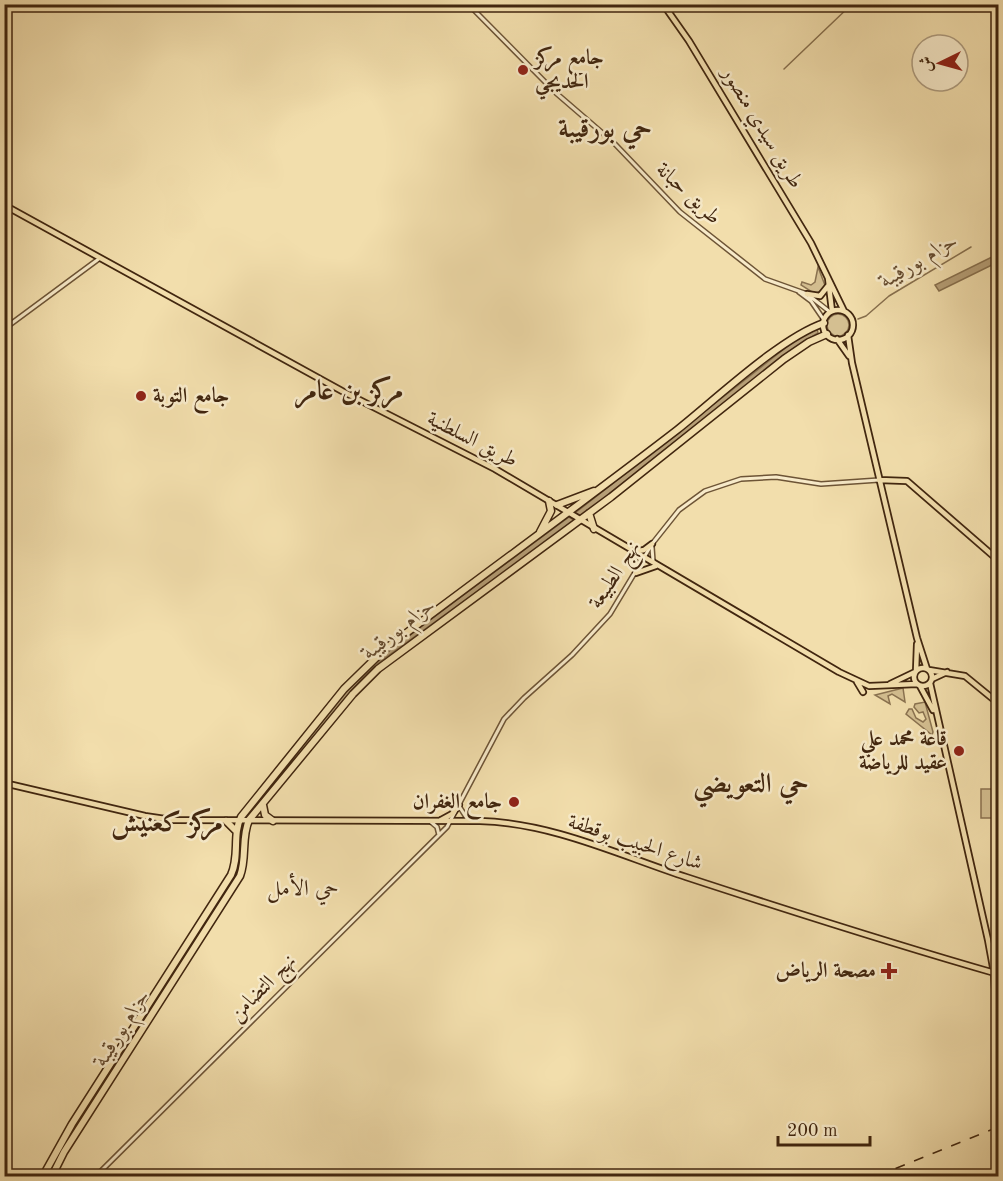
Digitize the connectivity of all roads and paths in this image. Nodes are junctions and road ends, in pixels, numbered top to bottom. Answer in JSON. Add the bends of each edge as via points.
{"nodes":[{"id":1,"x":468,"y":4,"type":"edge"},
{"id":2,"x":663,"y":4,"type":"edge"},
{"id":3,"x":4,"y":205,"type":"edge"},
{"id":4,"x":101,"y":256,"type":"junction"},
{"id":5,"x":827,"y":273,"type":"junction"},
{"id":6,"x":829,"y":284,"type":"junction"},
{"id":7,"x":794,"y":290,"type":"junction"},
{"id":8,"x":807,"y":294,"type":"junction"},
{"id":9,"x":844,"y":311,"type":"junction"},
{"id":10,"x":831,"y":312,"type":"junction"},
{"id":11,"x":824,"y":321,"type":"junction"},
{"id":12,"x":4,"y":329,"type":"edge"},
{"id":13,"x":827,"y":334,"type":"junction"},
{"id":14,"x":848,"y":335,"type":"junction"},
{"id":15,"x":837,"y":339,"type":"junction"},
{"id":16,"x":852,"y":363,"type":"junction"},
{"id":17,"x":879,"y":480,"type":"junction"},
{"id":18,"x":601,"y":489,"type":"junction"},
{"id":19,"x":549,"y":501,"type":"junction"},
{"id":20,"x":556,"y":505,"type":"junction"},
{"id":21,"x":569,"y":513,"type":"junction"},
{"id":22,"x":589,"y":513,"type":"junction"},
{"id":23,"x":580,"y":520,"type":"junction"},
{"id":24,"x":573,"y":525,"type":"junction"},
{"id":25,"x":592,"y":528,"type":"junction"},
{"id":26,"x":538,"y":536,"type":"junction"},
{"id":27,"x":652,"y":545,"type":"junction"},
{"id":28,"x":633,"y":552,"type":"junction"},
{"id":29,"x":644,"y":559,"type":"junction"},
{"id":30,"x":999,"y":560,"type":"edge"},
{"id":31,"x":656,"y":566,"type":"junction"},
{"id":32,"x":636,"y":572,"type":"junction"},
{"id":33,"x":916,"y":638,"type":"junction"},
{"id":34,"x":928,"y":669,"type":"junction"},
{"id":35,"x":916,"y":672,"type":"junction"},
{"id":36,"x":949,"y":672,"type":"junction"},
{"id":37,"x":931,"y":681,"type":"junction"},
{"id":38,"x":857,"y":682,"type":"junction"},
{"id":39,"x":890,"y":684,"type":"junction"},
{"id":40,"x":919,"y":685,"type":"junction"},
{"id":41,"x":863,"y":692,"type":"dead end"},
{"id":42,"x":999,"y":703,"type":"edge"},
{"id":43,"x":934,"y":712,"type":"junction"},
{"id":44,"x":4,"y":783,"type":"edge"},
{"id":45,"x":263,"y":804,"type":"junction"},
{"id":46,"x":459,"y":805,"type":"junction"},
{"id":47,"x":249,"y":820,"type":"junction"},
{"id":48,"x":273,"y":820,"type":"junction"},
{"id":49,"x":226,"y":821,"type":"junction"},
{"id":50,"x":239,"y":821,"type":"junction"},
{"id":51,"x":429,"y":821,"type":"junction"},
{"id":52,"x":469,"y":821,"type":"junction"},
{"id":53,"x":437,"y":822,"type":"junction"},
{"id":54,"x":451,"y":822,"type":"junction"},
{"id":55,"x":236,"y":831,"type":"junction"},
{"id":56,"x":439,"y":835,"type":"junction"},
{"id":57,"x":996,"y":974,"type":"edge"},
{"id":58,"x":999,"y":1038,"type":"edge"},
{"id":59,"x":43,"y":1176,"type":"edge"},
{"id":60,"x":52,"y":1176,"type":"edge"},
{"id":61,"x":96,"y":1176,"type":"edge"}],
"edges":[{"from":1,"to":7,"type":"street","name":"طريق حبانة","via":[[556,93],[614,143],[680,212],[765,279]]},
{"from":2,"to":5,"type":"main road","name":"طريق سيدي منصور","via":[[693,47]]},
{"from":3,"to":4,"type":"main road","name":"طريق السلطنية"},
{"from":4,"to":12,"type":"street"},
{"from":4,"to":19,"type":"main road","name":"طريق السلطنية","via":[[182,304]]},
{"from":5,"to":6,"type":"main road","name":"طريق سيدي منصور"},
{"from":5,"to":9,"type":"main road","name":"طريق سيدي منصور"},
{"from":6,"to":8,"type":"main road","via":[[822,294]]},
{"from":6,"to":10,"type":"main road","name":"طريق سيدي منصور"},
{"from":7,"to":8,"type":"street","name":"طريق حبانة"},
{"from":7,"to":11,"type":"street","name":"طريق حبانة","via":[[811,301]]},
{"from":8,"to":10,"type":"street","name":"طريق حبانة"},
{"from":9,"to":10,"type":"main road"},
{"from":9,"to":14,"type":"main road","via":[[853,322]]},
{"from":10,"to":11,"type":"main road"},
{"from":11,"to":13,"type":"main road"},
{"from":11,"to":18,"type":"highway","via":[[778,350]]},
{"from":13,"to":15,"type":"main road"},
{"from":13,"to":22,"type":"highway","via":[[784,359]]},
{"from":14,"to":15,"type":"main road"},
{"from":14,"to":16,"type":"main road"},
{"from":15,"to":16,"type":"main road"},
{"from":16,"to":17,"type":"main road"},
{"from":17,"to":27,"type":"street","name":"نهج الطبيعة","via":[[816,484],[759,477],[722,484],[679,510]]},
{"from":17,"to":30,"type":"main road","via":[[907,481]]},
{"from":17,"to":33,"type":"main road"},
{"from":18,"to":20,"type":"highway"},
{"from":18,"to":21,"type":"highway"},
{"from":19,"to":20,"type":"main road","name":"طريق السلطنية"},
{"from":19,"to":26,"type":"highway","via":[[551,511]]},
{"from":20,"to":21,"type":"main road","name":"طريق السلطنية"},
{"from":21,"to":23,"type":"main road","name":"طريق السلطنية"},
{"from":21,"to":26,"type":"highway"},
{"from":22,"to":23,"type":"highway"},
{"from":22,"to":25,"type":"highway"},
{"from":23,"to":24,"type":"highway"},
{"from":23,"to":25,"type":"main road","name":"طريق السلطنية"},
{"from":24,"to":25,"type":"highway"},
{"from":24,"to":45,"type":"highway","via":[[378,669]]},
{"from":25,"to":28,"type":"main road","name":"طريق السلطنية"},
{"from":26,"to":50,"type":"highway","via":[[363,668],[252,800]]},
{"from":27,"to":28,"type":"main road"},
{"from":27,"to":29,"type":"street","name":"نهج الطبيعة"},
{"from":27,"to":31,"type":"street"},
{"from":28,"to":29,"type":"main road","name":"طريق السلطنية"},
{"from":28,"to":32,"type":"street"},
{"from":29,"to":31,"type":"main road","name":"طريق السلطنية"},
{"from":29,"to":32,"type":"street","name":"نهج الطبيعة"},
{"from":31,"to":32,"type":"main road"},
{"from":31,"to":38,"type":"main road","name":"طريق السلطنية"},
{"from":32,"to":46,"type":"street","name":"نهج الطبيعة","via":[[594,633],[504,719]]},
{"from":33,"to":34,"type":"main road"},
{"from":33,"to":35,"type":"main road"},
{"from":34,"to":35,"type":"main road","name":"طريق السلطنية"},
{"from":34,"to":36,"type":"main road","name":"طريق السلطنية"},
{"from":34,"to":37,"type":"main road"},
{"from":35,"to":39,"type":"main road","name":"طريق السلطنية"},
{"from":35,"to":40,"type":"main road","via":[[914,680]]},
{"from":36,"to":37,"type":"main road","name":"طريق السلطنية"},
{"from":36,"to":42,"type":"main road","name":"طريق السلطنية","via":[[969,678]]},
{"from":37,"to":40,"type":"main road","name":"طريق السلطنية"},
{"from":37,"to":43,"type":"main road"},
{"from":38,"to":39,"type":"main road","name":"طريق السلطنية"},
{"from":38,"to":41,"type":"main road"},
{"from":39,"to":40,"type":"main road","name":"طريق السلطنية"},
{"from":40,"to":43,"type":"main road"},
{"from":43,"to":57,"type":"main road"},
{"from":44,"to":49,"type":"main road","name":"شارع الحبيب بوقطفة","via":[[158,819]]},
{"from":45,"to":47,"type":"highway"},
{"from":45,"to":48,"type":"highway","via":[[265,815]]},
{"from":46,"to":52,"type":"street"},
{"from":46,"to":53,"type":"main road"},
{"from":46,"to":54,"type":"street","name":"نهج الطبيعة"},
{"from":47,"to":48,"type":"main road","name":"شارع الحبيب بوقطفة"},
{"from":47,"to":50,"type":"main road","name":"شارع الحبيب بوقطفة"},
{"from":47,"to":60,"type":"highway","via":[[240,876]]},
{"from":48,"to":51,"type":"main road","name":"شارع الحبيب بوقطفة"},
{"from":49,"to":50,"type":"main road","name":"شارع الحبيب بوقطفة"},
{"from":49,"to":55,"type":"highway"},
{"from":50,"to":55,"type":"highway"},
{"from":51,"to":53,"type":"main road","name":"شارع الحبيب بوقطفة"},
{"from":51,"to":56,"type":"street","via":[[437,827]]},
{"from":52,"to":54,"type":"main road","name":"شارع الحبيب بوقطفة"},
{"from":52,"to":57,"type":"main road","name":"شارع الحبيب بوقطفة","via":[[519,824],[566,836],[801,915]]},
{"from":53,"to":54,"type":"main road","name":"شارع الحبيب بوقطفة"},
{"from":54,"to":56,"type":"street","name":"نهج التضامن"},
{"from":55,"to":59,"type":"highway","via":[[233,871]]},
{"from":56,"to":61,"type":"street","name":"نهج التضامن"},
{"from":57,"to":58,"type":"main road"}]}
